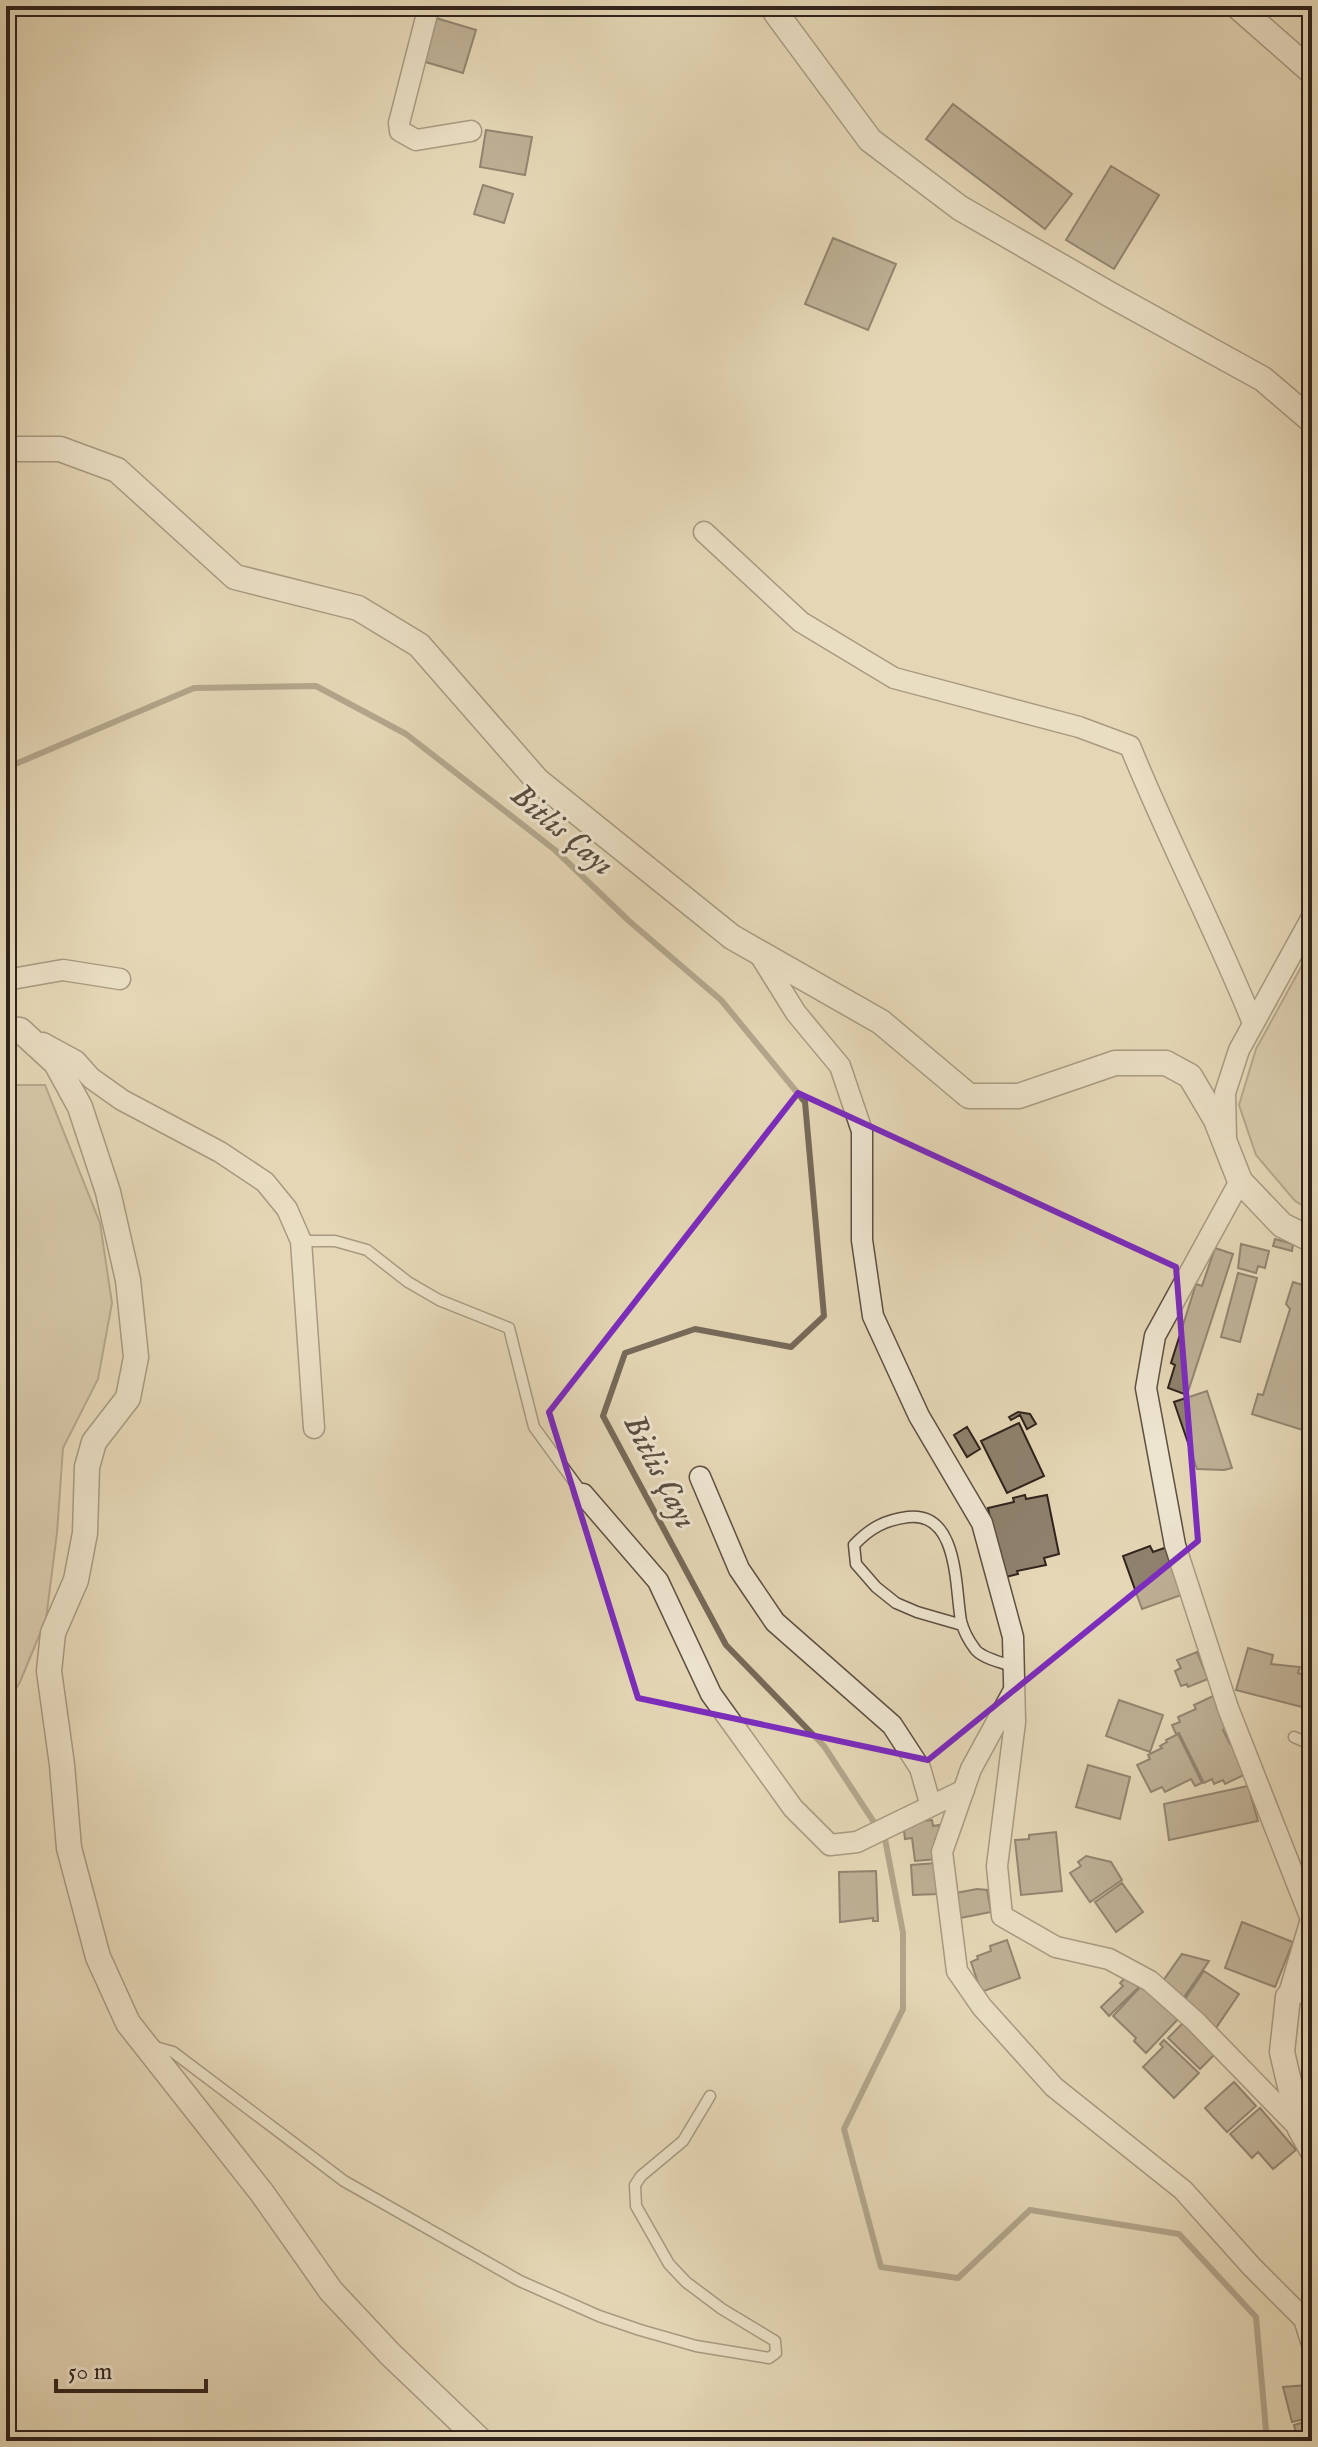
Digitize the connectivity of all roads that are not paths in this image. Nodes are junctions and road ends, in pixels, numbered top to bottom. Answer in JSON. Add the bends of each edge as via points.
{"nodes":[{"id":1,"x":429,"y":6,"type":"edge"},
{"id":2,"x":773,"y":6,"type":"edge"},
{"id":3,"x":1237,"y":6,"type":"edge"},
{"id":4,"x":1312,"y":72,"type":"edge"},
{"id":5,"x":471,"y":131,"type":"dead end"},
{"id":6,"x":1312,"y":421,"type":"edge"},
{"id":7,"x":6,"y":449,"type":"edge"},
{"id":8,"x":704,"y":532,"type":"dead end"},
{"id":9,"x":1312,"y":917,"type":"edge"},
{"id":10,"x":758,"y":952,"type":"junction"},
{"id":11,"x":120,"y":979,"type":"dead end"},
{"id":12,"x":6,"y":980,"type":"edge"},
{"id":13,"x":1253,"y":1023,"type":"junction"},
{"id":14,"x":13,"y":1030,"type":"edge"},
{"id":15,"x":1227,"y":1147,"type":"junction"},
{"id":16,"x":1240,"y":1181,"type":"junction"},
{"id":17,"x":1312,"y":1240,"type":"edge"},
{"id":18,"x":301,"y":1241,"type":"junction"},
{"id":19,"x":314,"y":1428,"type":"dead end"},
{"id":20,"x":700,"y":1477,"type":"dead end"},
{"id":21,"x":583,"y":1494,"type":"joint"},
{"id":22,"x":962,"y":1625,"type":"junction"},
{"id":23,"x":1013,"y":1667,"type":"junction"},
{"id":24,"x":1014,"y":1690,"type":"junction"},
{"id":25,"x":1294,"y":1737,"type":"dead end"},
{"id":26,"x":1312,"y":1745,"type":"edge"},
{"id":27,"x":964,"y":1790,"type":"junction"},
{"id":28,"x":931,"y":1806,"type":"junction"},
{"id":29,"x":1312,"y":1978,"type":"edge"},
{"id":30,"x":1288,"y":1997,"type":"junction"},
{"id":31,"x":146,"y":2045,"type":"junction"},
{"id":32,"x":710,"y":2096,"type":"dead end"},
{"id":33,"x":1300,"y":2129,"type":"junction"},
{"id":34,"x":1312,"y":2150,"type":"edge"},
{"id":35,"x":1312,"y":2344,"type":"edge"},
{"id":36,"x":481,"y":2441,"type":"edge"}],
"edges":[{"from":1,"to":5,"type":"street","via":[[400,131],[416,140]]},
{"from":2,"to":6,"type":"street","via":[[870,140],[960,208],[1263,379]]},
{"from":3,"to":4,"type":"street"},
{"from":7,"to":10,"type":"street","via":[[60,449],[117,470],[235,577],[358,608],[419,645],[537,780],[732,937]]},
{"from":8,"to":13,"type":"street","via":[[801,622],[894,678],[1079,727],[1130,746]]},
{"from":9,"to":13,"type":"street"},
{"from":10,"to":15,"type":"street","via":[[881,1022],[969,1096],[1019,1096],[1115,1063],[1166,1063],[1190,1076]]},
{"from":10,"to":23,"type":"street","via":[[796,1013],[840,1066],[862,1131],[862,1240],[873,1316],[919,1416],[982,1523],[1013,1637]]},
{"from":11,"to":12,"type":"street","via":[[63,970]]},
{"from":13,"to":15,"type":"street","via":[[1225,1093]]},
{"from":14,"to":18,"type":"street","via":[[76,1061],[122,1100],[265,1182],[287,1209]]},
{"from":14,"to":31,"type":"street","via":[[56,1063],[80,1107],[108,1192],[128,1280],[136,1357],[128,1398],[94,1442],[76,1580],[53,1633],[49,1671],[69,1848],[98,1957],[128,2023]]},
{"from":15,"to":16,"type":"street"},
{"from":16,"to":17,"type":"street","via":[[1282,1225]]},
{"from":16,"to":30,"type":"street","via":[[1155,1336],[1146,1388],[1175,1545],[1228,1708],[1311,1919]]},
{"from":18,"to":19,"type":"street"},
{"from":18,"to":21,"type":"lane","via":[[335,1241],[367,1250],[428,1294],[509,1328],[534,1427]]},
{"from":20,"to":28,"type":"street","via":[[739,1569],[775,1622],[892,1725],[920,1768]]},
{"from":21,"to":28,"type":"street","via":[[658,1581],[711,1694],[793,1808],[830,1845],[857,1842]]},
{"from":22,"to":22,"type":"lane","via":[[952,1553],[935,1524],[920,1516],[892,1519],[867,1531],[854,1545],[856,1564],[896,1603]]},
{"from":22,"to":23,"type":"lane","via":[[976,1652]]},
{"from":23,"to":24,"type":"street"},
{"from":24,"to":27,"type":"street"},
{"from":24,"to":33,"type":"street","via":[[1015,1722],[997,1866],[1002,1916],[1056,1947],[1109,1959],[1150,1981]]},
{"from":25,"to":26,"type":"lane"},
{"from":27,"to":28,"type":"street"},
{"from":27,"to":35,"type":"street","via":[[942,1852],[957,1971],[1054,2087],[1183,2190],[1304,2319]]},
{"from":29,"to":30,"type":"street"},
{"from":30,"to":33,"type":"street","via":[[1282,2052]]},
{"from":31,"to":32,"type":"lane","via":[[173,2052],[344,2181],[520,2281],[640,2330],[769,2358],[776,2353],[775,2341],[686,2282],[669,2264],[636,2206],[635,2185],[641,2176],[683,2141]]},
{"from":31,"to":36,"type":"street","via":[[331,2291]]},
{"from":33,"to":34,"type":"street"}]}
